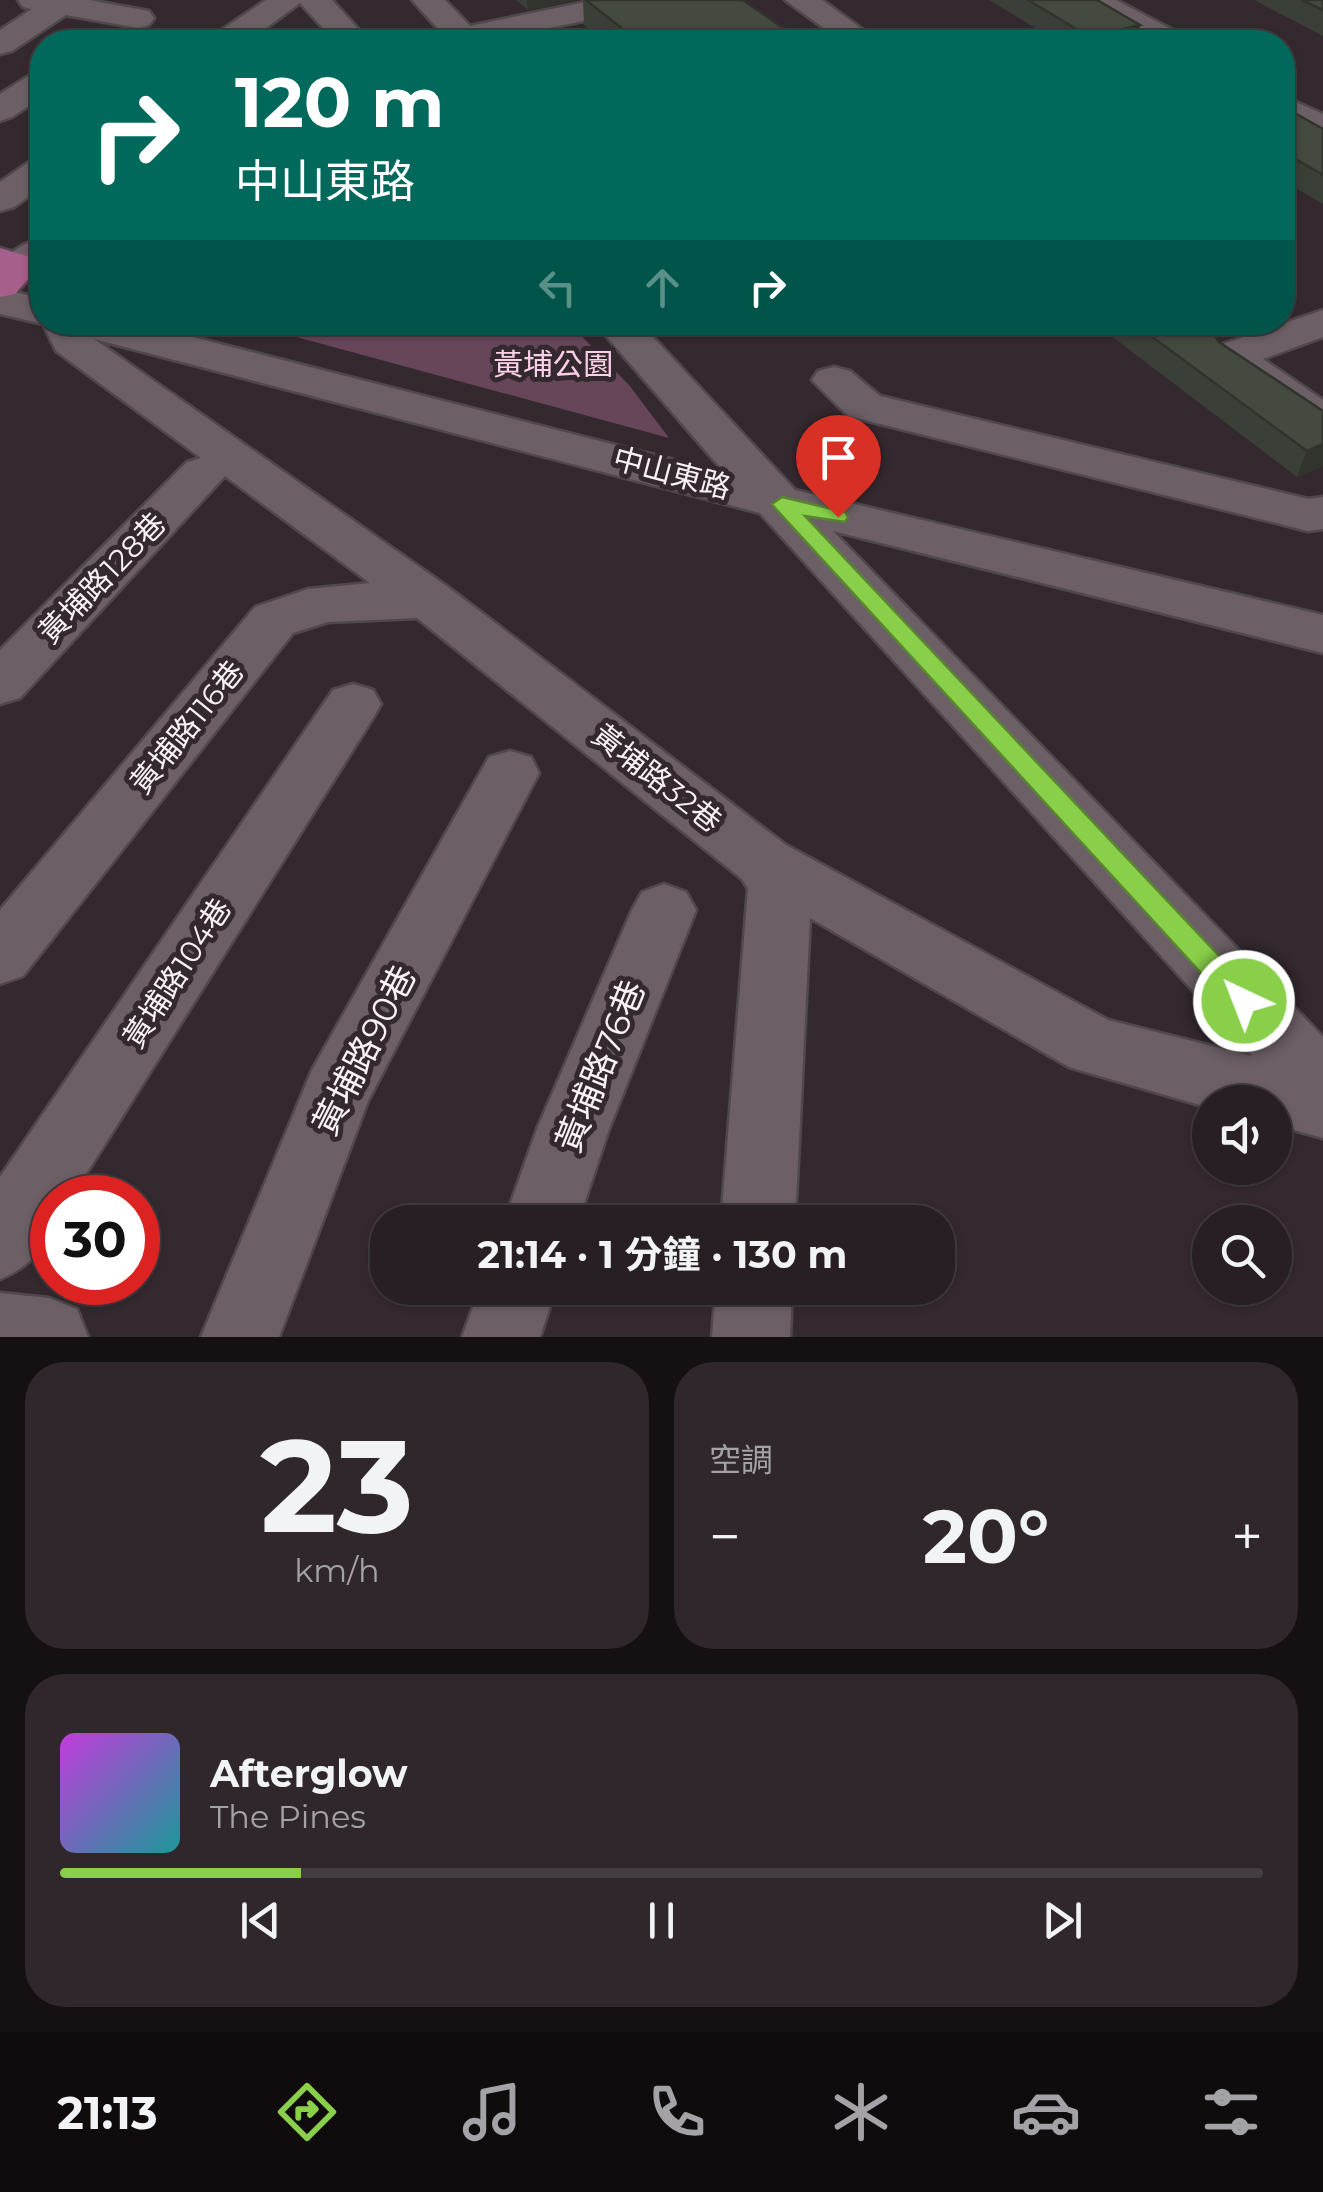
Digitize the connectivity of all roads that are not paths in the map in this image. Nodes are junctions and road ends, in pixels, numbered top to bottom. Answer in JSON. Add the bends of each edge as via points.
{"nodes":[{"id":1,"x":288,"y":0,"type":"edge"},
{"id":2,"x":314,"y":0,"type":"edge"},
{"id":3,"x":428,"y":0,"type":"edge"},
{"id":4,"x":640,"y":0,"type":"edge"},
{"id":5,"x":801,"y":0,"type":"edge"},
{"id":6,"x":1092,"y":0,"type":"edge"},
{"id":7,"x":53,"y":2,"type":"edge"},
{"id":8,"x":151,"y":9,"type":"edge"},
{"id":9,"x":119,"y":30,"type":"edge"},
{"id":10,"x":244,"y":30,"type":"edge"},
{"id":11,"x":321,"y":30,"type":"edge"},
{"id":12,"x":327,"y":30,"type":"edge"},
{"id":13,"x":456,"y":30,"type":"edge"},
{"id":14,"x":496,"y":30,"type":"edge"},
{"id":15,"x":846,"y":30,"type":"edge"},
{"id":16,"x":1148,"y":30,"type":"edge"},
{"id":17,"x":0,"y":44,"type":"edge"},
{"id":18,"x":30,"y":90,"type":"edge"},
{"id":19,"x":0,"y":110,"type":"edge"},
{"id":20,"x":1295,"y":113,"type":"edge"},
{"id":21,"x":1323,"y":129,"type":"edge"},
{"id":22,"x":30,"y":178,"type":"edge"},
{"id":23,"x":0,"y":199,"type":"edge"},
{"id":24,"x":68,"y":335,"type":"edge"},
{"id":25,"x":138,"y":335,"type":"edge"},
{"id":26,"x":278,"y":335,"type":"edge"},
{"id":27,"x":585,"y":335,"type":"edge"},
{"id":28,"x":625,"y":335,"type":"edge"},
{"id":29,"x":1278,"y":335,"type":"edge"},
{"id":30,"x":834,"y":380,"type":"dead end"},
{"id":31,"x":1323,"y":421,"type":"edge"},
{"id":32,"x":669,"y":438,"type":"junction"},
{"id":33,"x":723,"y":469,"type":"junction"},
{"id":34,"x":204,"y":472,"type":"dead end"},
{"id":35,"x":782,"y":504,"type":"junction"},
{"id":36,"x":1323,"y":514,"type":"edge"},
{"id":37,"x":1323,"y":597,"type":"edge"},
{"id":38,"x":429,"y":600,"type":"junction"},
{"id":39,"x":1323,"y":634,"type":"edge"},
{"id":40,"x":0,"y":684,"type":"edge"},
{"id":41,"x":354,"y":704,"type":"dead end"},
{"id":42,"x":510,"y":772,"type":"dead end"},
{"id":43,"x":764,"y":862,"type":"junction"},
{"id":44,"x":664,"y":910,"type":"dead end"},
{"id":45,"x":0,"y":957,"type":"edge"},
{"id":46,"x":1323,"y":1085,"type":"edge"},
{"id":47,"x":1323,"y":1106,"type":"edge"},
{"id":48,"x":546,"y":1205,"type":"edge"},
{"id":49,"x":759,"y":1205,"type":"edge"},
{"id":50,"x":0,"y":1242,"type":"edge"},
{"id":51,"x":512,"y":1305,"type":"edge"},
{"id":52,"x":753,"y":1305,"type":"edge"},
{"id":53,"x":0,"y":1332,"type":"edge"},
{"id":54,"x":49,"y":1337,"type":"edge"},
{"id":55,"x":240,"y":1337,"type":"edge"},
{"id":56,"x":502,"y":1337,"type":"edge"},
{"id":57,"x":751,"y":1337,"type":"edge"}],
"edges":[{"from":1,"to":10,"type":"street"},
{"from":1,"to":11,"type":"street"},
{"from":2,"to":12,"type":"street"},
{"from":3,"to":13,"type":"street"},
{"from":4,"to":14,"type":"street"},
{"from":5,"to":15,"type":"street"},
{"from":6,"to":16,"type":"street"},
{"from":7,"to":8,"type":"street"},
{"from":7,"to":17,"type":"street"},
{"from":8,"to":9,"type":"street"},
{"from":18,"to":19,"type":"street"},
{"from":20,"to":21,"type":"street"},
{"from":22,"to":23,"type":"street"},
{"from":24,"to":38,"type":"street","name":"黃埔路32巷"},
{"from":25,"to":33,"type":"street","name":"中山東路"},
{"from":26,"to":32,"type":"street","name":"中山東路"},
{"from":27,"to":32,"type":"street"},
{"from":28,"to":33,"type":"street"},
{"from":29,"to":31,"type":"street","via":[[1230,356]]},
{"from":30,"to":36,"type":"street","via":[[864,406],[1308,516]]},
{"from":32,"to":33,"type":"street"},
{"from":33,"to":35,"type":"street","name":"中山東路"},
{"from":33,"to":37,"type":"street","name":"中山東路"},
{"from":34,"to":40,"type":"street","name":"黃埔路128巷"},
{"from":35,"to":39,"type":"street","name":"中山東路"},
{"from":35,"to":46,"type":"street"},
{"from":38,"to":43,"type":"street","name":"黃埔路32巷"},
{"from":38,"to":45,"type":"street","name":"黃埔路116巷","via":[[311,606],[274,620]]},
{"from":41,"to":50,"type":"street","name":"黃埔路104巷"},
{"from":42,"to":55,"type":"street","name":"黃埔路90巷","via":[[337,1092]]},
{"from":43,"to":47,"type":"street","name":"黃埔路32巷","via":[[1092,1046]]},
{"from":43,"to":49,"type":"street","via":[[780,885]]},
{"from":44,"to":48,"type":"street","name":"黃埔路76巷"},
{"from":51,"to":56,"type":"street"},
{"from":52,"to":57,"type":"street"},
{"from":53,"to":54,"type":"street"}]}
